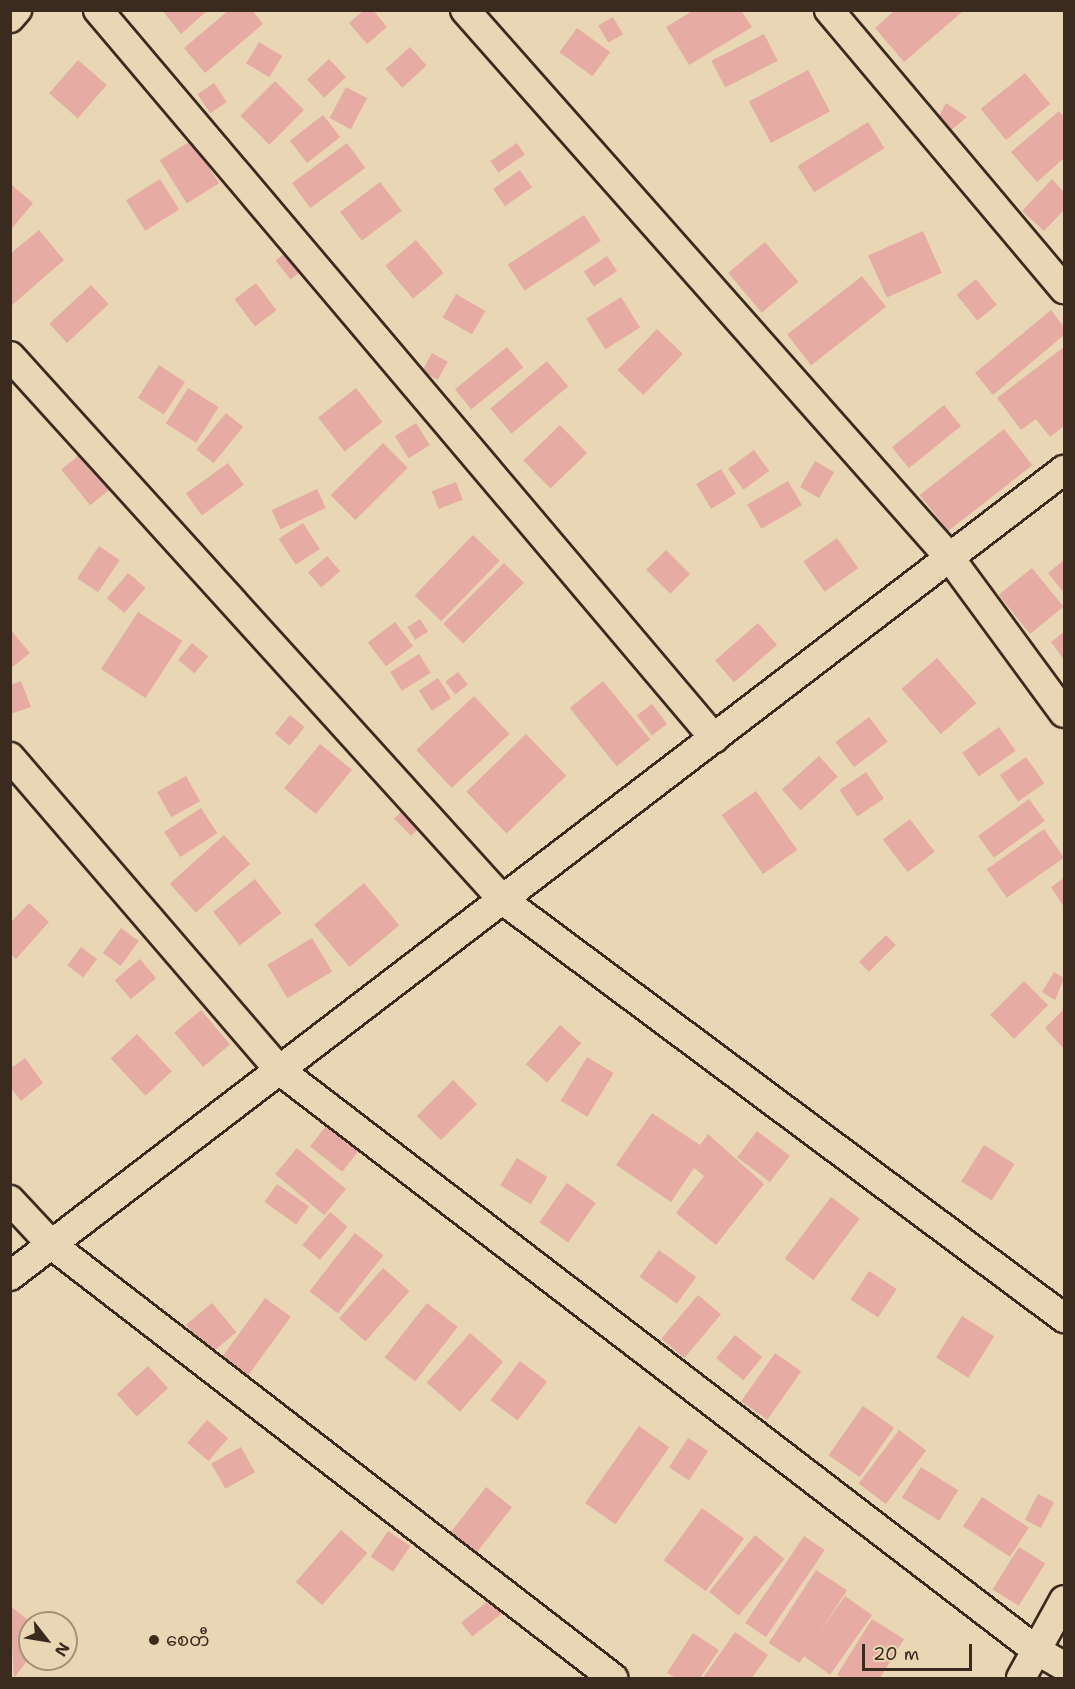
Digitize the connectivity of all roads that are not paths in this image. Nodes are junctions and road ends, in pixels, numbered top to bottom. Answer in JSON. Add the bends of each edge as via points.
{"nodes":[{"id":1,"x":17,"y":10,"type":"edge"},
{"id":2,"x":98,"y":10,"type":"edge"},
{"id":3,"x":465,"y":10,"type":"edge"},
{"id":4,"x":830,"y":10,"type":"edge"},
{"id":5,"x":10,"y":18,"type":"edge"},
{"id":6,"x":1065,"y":289,"type":"edge"},
{"id":7,"x":10,"y":356,"type":"edge"},
{"id":8,"x":1065,"y":470,"type":"edge"},
{"id":9,"x":950,"y":558,"type":"junction"},
{"id":10,"x":1065,"y":712,"type":"edge"},
{"id":11,"x":714,"y":738,"type":"junction"},
{"id":12,"x":10,"y":757,"type":"edge"},
{"id":13,"x":503,"y":900,"type":"junction"},
{"id":14,"x":278,"y":1069,"type":"junction"},
{"id":15,"x":10,"y":1200,"type":"edge"},
{"id":16,"x":52,"y":1245,"type":"junction"},
{"id":17,"x":10,"y":1276,"type":"edge"},
{"id":18,"x":1065,"y":1318,"type":"edge"},
{"id":19,"x":1065,"y":1600,"type":"edge"},
{"id":20,"x":1036,"y":1650,"type":"junction"},
{"id":21,"x":1065,"y":1666,"type":"edge"},
{"id":22,"x":613,"y":1678,"type":"edge"},
{"id":23,"x":1021,"y":1678,"type":"edge"}],
"edges":[{"from":1,"to":5,"type":"street"},
{"from":2,"to":11,"type":"street"},
{"from":3,"to":9,"type":"street"},
{"from":4,"to":6,"type":"street"},
{"from":7,"to":13,"type":"street"},
{"from":8,"to":9,"type":"street"},
{"from":9,"to":10,"type":"street"},
{"from":9,"to":11,"type":"street"},
{"from":11,"to":13,"type":"street"},
{"from":12,"to":14,"type":"street"},
{"from":13,"to":14,"type":"street"},
{"from":13,"to":18,"type":"street"},
{"from":14,"to":16,"type":"street"},
{"from":14,"to":20,"type":"street"},
{"from":15,"to":16,"type":"street"},
{"from":16,"to":17,"type":"street"},
{"from":16,"to":22,"type":"street"},
{"from":19,"to":20,"type":"street"},
{"from":20,"to":21,"type":"street"},
{"from":20,"to":23,"type":"street"}]}
